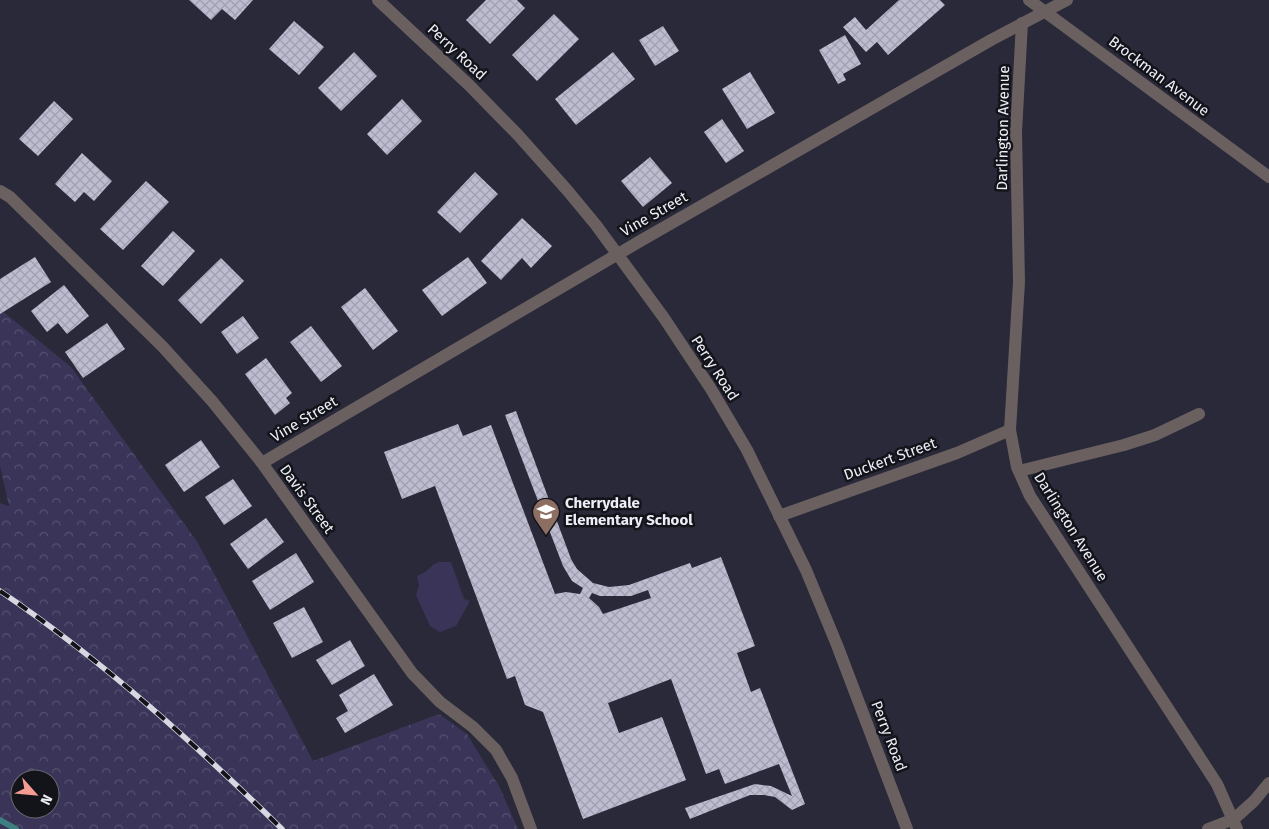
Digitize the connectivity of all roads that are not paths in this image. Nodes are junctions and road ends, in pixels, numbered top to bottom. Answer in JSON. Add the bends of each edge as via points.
{"nodes":[{"id":1,"x":378,"y":0,"type":"edge"},
{"id":2,"x":1029,"y":0,"type":"edge"},
{"id":3,"x":1067,"y":0,"type":"edge"},
{"id":4,"x":1046,"y":12,"type":"junction"},
{"id":5,"x":1022,"y":24,"type":"junction"},
{"id":6,"x":1269,"y":178,"type":"edge"},
{"id":7,"x":0,"y":191,"type":"edge"},
{"id":8,"x":617,"y":254,"type":"junction"},
{"id":9,"x":1199,"y":414,"type":"dead end"},
{"id":10,"x":1010,"y":430,"type":"junction"},
{"id":11,"x":262,"y":463,"type":"junction"},
{"id":12,"x":1019,"y":471,"type":"junction"},
{"id":13,"x":779,"y":516,"type":"junction"},
{"id":14,"x":1269,"y":783,"type":"edge"},
{"id":15,"x":1235,"y":824,"type":"edge"},
{"id":16,"x":531,"y":829,"type":"edge"},
{"id":17,"x":907,"y":829,"type":"edge"},
{"id":18,"x":1208,"y":829,"type":"edge"}],
"edges":[{"from":1,"to":8,"type":"street","name":"Perry Road","via":[[518,135]]},
{"from":2,"to":4,"type":"street","name":"Brockman Avenue"},
{"from":3,"to":4,"type":"street","name":"Vine Street"},
{"from":4,"to":5,"type":"street","name":"Vine Street"},
{"from":4,"to":6,"type":"street","name":"Brockman Avenue"},
{"from":5,"to":8,"type":"street","name":"Vine Street"},
{"from":5,"to":10,"type":"street","name":"Darlington Avenue","via":[[1016,132],[1019,282]]},
{"from":7,"to":11,"type":"street","name":"Davis Street","via":[[10,197],[162,346],[212,400]]},
{"from":8,"to":11,"type":"street","name":"Vine Street"},
{"from":8,"to":13,"type":"street","name":"Perry Road","via":[[711,390],[747,450]]},
{"from":9,"to":12,"type":"street","via":[[1147,438]]},
{"from":10,"to":12,"type":"street","name":"Darlington Avenue"},
{"from":10,"to":13,"type":"street","name":"Duckert Street","via":[[957,453]]},
{"from":11,"to":16,"type":"street","name":"Davis Street","via":[[412,673],[496,750],[512,778]]},
{"from":12,"to":15,"type":"street","name":"Darlington Avenue","via":[[1030,496],[1217,784]]},
{"from":13,"to":17,"type":"street","name":"Perry Road","via":[[837,645]]},
{"from":14,"to":15,"type":"street"},
{"from":15,"to":18,"type":"street"}]}
